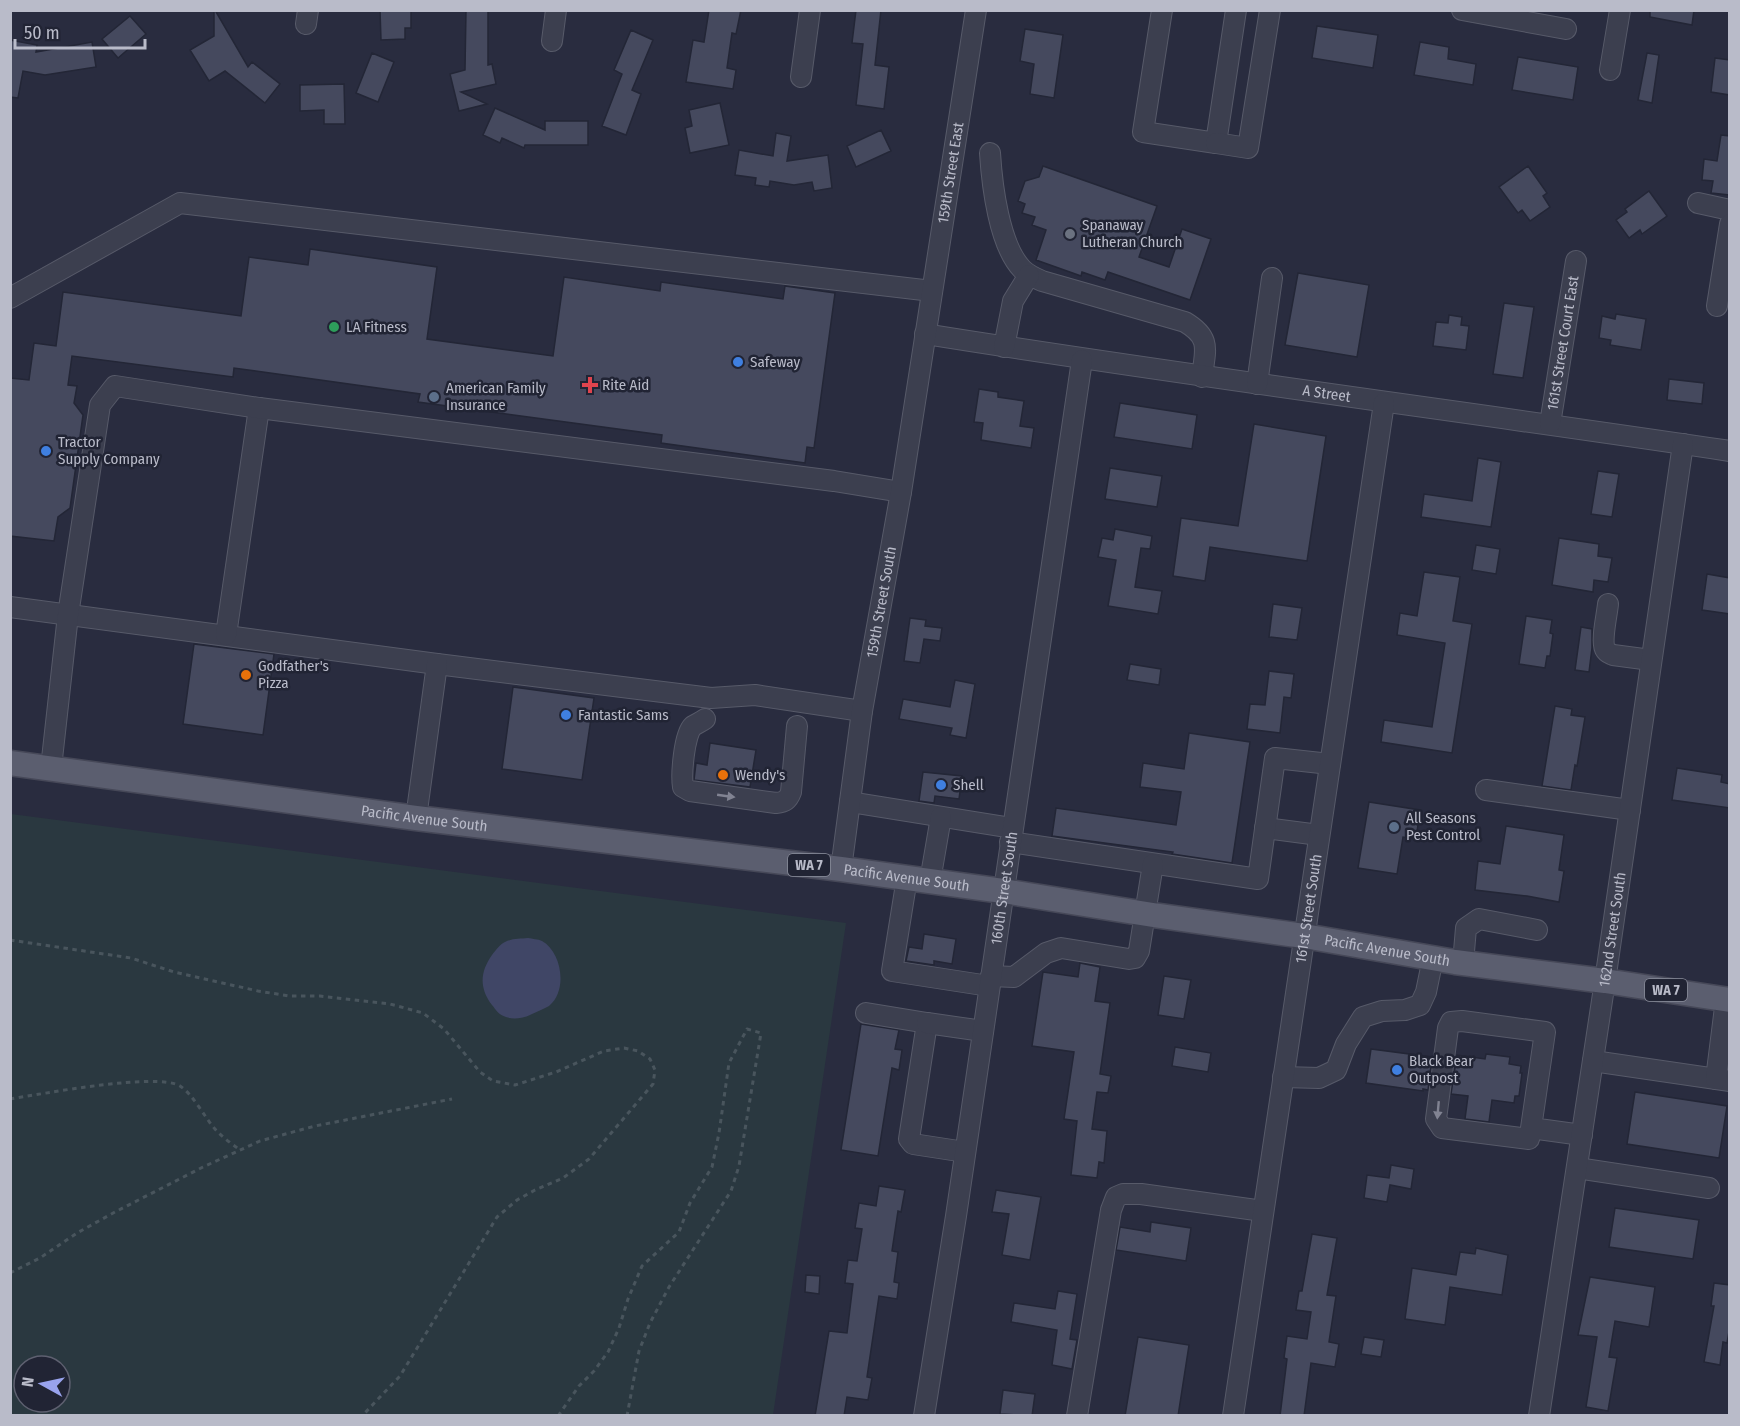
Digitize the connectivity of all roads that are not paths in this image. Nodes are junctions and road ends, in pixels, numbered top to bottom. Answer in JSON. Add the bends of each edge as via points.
{"nodes":[{"id":1,"x":556,"y":10,"type":"edge"},
{"id":2,"x":810,"y":10,"type":"edge"},
{"id":3,"x":976,"y":10,"type":"edge"},
{"id":4,"x":1162,"y":10,"type":"edge"},
{"id":5,"x":1236,"y":10,"type":"edge"},
{"id":6,"x":1270,"y":10,"type":"edge"},
{"id":7,"x":1462,"y":10,"type":"edge"},
{"id":8,"x":1620,"y":10,"type":"edge"},
{"id":9,"x":1508,"y":14,"type":"edge"},
{"id":10,"x":1566,"y":29,"type":"dead end"},
{"id":11,"x":552,"y":41,"type":"dead end"},
{"id":12,"x":1610,"y":70,"type":"dead end"},
{"id":13,"x":801,"y":77,"type":"dead end"},
{"id":14,"x":1216,"y":143,"type":"junction"},
{"id":15,"x":990,"y":153,"type":"dead end"},
{"id":16,"x":1698,"y":203,"type":"dead end"},
{"id":17,"x":1730,"y":210,"type":"edge"},
{"id":18,"x":1730,"y":224,"type":"edge"},
{"id":19,"x":1576,"y":261,"type":"dead end"},
{"id":20,"x":1029,"y":275,"type":"junction"},
{"id":21,"x":1272,"y":278,"type":"dead end"},
{"id":22,"x":932,"y":291,"type":"junction"},
{"id":23,"x":10,"y":298,"type":"edge"},
{"id":24,"x":1717,"y":306,"type":"dead end"},
{"id":25,"x":925,"y":334,"type":"junction"},
{"id":26,"x":1004,"y":347,"type":"junction"},
{"id":27,"x":1082,"y":360,"type":"junction"},
{"id":28,"x":1202,"y":377,"type":"junction"},
{"id":29,"x":1257,"y":384,"type":"junction"},
{"id":30,"x":1384,"y":403,"type":"junction"},
{"id":31,"x":259,"y":408,"type":"junction"},
{"id":32,"x":1550,"y":424,"type":"junction"},
{"id":33,"x":1683,"y":444,"type":"junction"},
{"id":34,"x":1730,"y":451,"type":"edge"},
{"id":35,"x":901,"y":492,"type":"junction"},
{"id":36,"x":1608,"y":604,"type":"dead end"},
{"id":37,"x":10,"y":607,"type":"edge"},
{"id":38,"x":68,"y":615,"type":"junction"},
{"id":39,"x":226,"y":635,"type":"junction"},
{"id":40,"x":1651,"y":660,"type":"junction"},
{"id":41,"x":437,"y":664,"type":"junction"},
{"id":42,"x":862,"y":711,"type":"junction"},
{"id":43,"x":705,"y":719,"type":"dead end"},
{"id":44,"x":797,"y":726,"type":"dead end"},
{"id":45,"x":10,"y":763,"type":"edge"},
{"id":46,"x":1330,"y":764,"type":"junction"},
{"id":47,"x":51,"y":768,"type":"junction"},
{"id":48,"x":665,"y":773,"type":"dead end"},
{"id":49,"x":683,"y":787,"type":"junction"},
{"id":50,"x":1486,"y":790,"type":"dead end"},
{"id":51,"x":850,"y":802,"type":"junction"},
{"id":52,"x":1630,"y":810,"type":"junction"},
{"id":53,"x":941,"y":817,"type":"junction"},
{"id":54,"x":416,"y":818,"type":"junction"},
{"id":55,"x":1265,"y":828,"type":"junction"},
{"id":56,"x":1319,"y":835,"type":"junction"},
{"id":57,"x":1011,"y":836,"type":"junction"},
{"id":58,"x":1153,"y":864,"type":"junction"},
{"id":59,"x":841,"y":869,"type":"junction"},
{"id":60,"x":918,"y":879,"type":"junction"},
{"id":61,"x":1003,"y":891,"type":"junction"},
{"id":62,"x":1145,"y":913,"type":"junction"},
{"id":63,"x":1536,"y":930,"type":"dead end"},
{"id":64,"x":1304,"y":936,"type":"junction"},
{"id":65,"x":1433,"y":958,"type":"junction"},
{"id":66,"x":1463,"y":963,"type":"junction"},
{"id":67,"x":990,"y":981,"type":"junction"},
{"id":68,"x":1605,"y":981,"type":"junction"},
{"id":69,"x":1728,"y":999,"type":"edge"},
{"id":70,"x":866,"y":1013,"type":"dead end"},
{"id":71,"x":927,"y":1023,"type":"junction"},
{"id":72,"x":983,"y":1031,"type":"junction"},
{"id":73,"x":1593,"y":1061,"type":"junction"},
{"id":74,"x":1283,"y":1077,"type":"junction"},
{"id":75,"x":1723,"y":1080,"type":"edge"},
{"id":76,"x":1532,"y":1128,"type":"junction"},
{"id":77,"x":1582,"y":1135,"type":"junction"},
{"id":78,"x":965,"y":1152,"type":"junction"},
{"id":79,"x":1577,"y":1168,"type":"junction"},
{"id":80,"x":1709,"y":1188,"type":"dead end"},
{"id":81,"x":1263,"y":1211,"type":"junction"},
{"id":82,"x":924,"y":1416,"type":"edge"},
{"id":83,"x":1077,"y":1416,"type":"edge"},
{"id":84,"x":1233,"y":1416,"type":"edge"},
{"id":85,"x":1539,"y":1416,"type":"edge"}],
"edges":[{"from":1,"to":11,"type":"street"},
{"from":2,"to":13,"type":"street"},
{"from":3,"to":22,"type":"street","name":"159th Street East"},
{"from":4,"to":14,"type":"street","via":[[1143,132]]},
{"from":5,"to":14,"type":"street"},
{"from":6,"to":14,"type":"street","via":[[1248,148]]},
{"from":7,"to":9,"type":"street"},
{"from":8,"to":12,"type":"street"},
{"from":9,"to":10,"type":"street"},
{"from":15,"to":20,"type":"street","via":[[994,192],[1006,240]]},
{"from":16,"to":17,"type":"street"},
{"from":18,"to":24,"type":"street"},
{"from":19,"to":32,"type":"street","name":"161st Street Court East"},
{"from":20,"to":26,"type":"street","via":[[1013,301]]},
{"from":20,"to":28,"type":"street","via":[[1197,329],[1205,348]]},
{"from":21,"to":29,"type":"street"},
{"from":22,"to":23,"type":"street","via":[[180,203]]},
{"from":22,"to":25,"type":"street","name":"159th Street East"},
{"from":25,"to":26,"type":"street","name":"A Street"},
{"from":25,"to":35,"type":"street","name":"159th Street South"},
{"from":26,"to":27,"type":"street","name":"A Street"},
{"from":27,"to":28,"type":"street","name":"A Street"},
{"from":27,"to":57,"type":"street","name":"160th Street South"},
{"from":28,"to":29,"type":"street","name":"A Street"},
{"from":29,"to":30,"type":"street","name":"A Street"},
{"from":30,"to":32,"type":"street","name":"A Street"},
{"from":30,"to":46,"type":"street","name":"161st Street South"},
{"from":31,"to":35,"type":"street"},
{"from":31,"to":38,"type":"street","via":[[115,386],[100,405]]},
{"from":31,"to":39,"type":"street"},
{"from":32,"to":33,"type":"street","name":"A Street"},
{"from":33,"to":34,"type":"street","name":"A Street"},
{"from":33,"to":40,"type":"street","name":"162nd Street South"},
{"from":35,"to":42,"type":"street","name":"159th Street South"},
{"from":36,"to":40,"type":"street","via":[[1604,641],[1608,652]]},
{"from":37,"to":38,"type":"street"},
{"from":38,"to":39,"type":"street"},
{"from":38,"to":47,"type":"street"},
{"from":39,"to":41,"type":"street"},
{"from":40,"to":52,"type":"street","name":"162nd Street South"},
{"from":41,"to":42,"type":"street","via":[[711,698],[755,695]]},
{"from":41,"to":54,"type":"street"},
{"from":42,"to":51,"type":"street","name":"159th Street South"},
{"from":43,"to":49,"type":"street","via":[[687,735]]},
{"from":49,"to":44,"type":"street","one_way":true,"via":[[784,802],[791,792]]},
{"from":45,"to":47,"type":"main road","name":"Pacific Avenue South","number":"WA 7"},
{"from":46,"to":55,"type":"street","via":[[1275,758]]},
{"from":46,"to":56,"type":"street","name":"161st Street South"},
{"from":47,"to":54,"type":"main road","name":"Pacific Avenue South","number":"WA 7"},
{"from":48,"to":49,"type":"street"},
{"from":50,"to":52,"type":"street"},
{"from":51,"to":53,"type":"street"},
{"from":51,"to":59,"type":"street","name":"159th Street South"},
{"from":52,"to":68,"type":"street","name":"162nd Street South"},
{"from":53,"to":57,"type":"street"},
{"from":53,"to":60,"type":"street"},
{"from":54,"to":59,"type":"main road","name":"Pacific Avenue South","number":"WA 7"},
{"from":55,"to":56,"type":"street"},
{"from":55,"to":58,"type":"street","via":[[1258,879]]},
{"from":56,"to":64,"type":"street","name":"161st Street South"},
{"from":57,"to":58,"type":"street"},
{"from":57,"to":61,"type":"street","name":"160th Street South"},
{"from":58,"to":62,"type":"street"},
{"from":59,"to":60,"type":"main road","name":"Pacific Avenue South","number":"WA 7"},
{"from":60,"to":61,"type":"main road","name":"Pacific Avenue South","number":"WA 7"},
{"from":60,"to":67,"type":"street","via":[[892,971]]},
{"from":61,"to":62,"type":"main road","name":"Pacific Avenue South","number":"WA 7"},
{"from":61,"to":67,"type":"street","name":"160th Street South"},
{"from":62,"to":64,"type":"main road","name":"Pacific Avenue South","number":"WA 7"},
{"from":62,"to":67,"type":"street","via":[[1135,958],[1061,948],[1046,953],[1014,976]]},
{"from":63,"to":66,"type":"street","via":[[1479,919],[1466,928]]},
{"from":64,"to":65,"type":"main road","name":"Pacific Avenue South","number":"WA 7"},
{"from":64,"to":74,"type":"street","name":"161st Street South"},
{"from":65,"to":66,"type":"main road","name":"Pacific Avenue South","number":"WA 7"},
{"from":65,"to":74,"type":"street","via":[[1420,1005],[1363,1017],[1336,1070],[1319,1078]]},
{"from":66,"to":68,"type":"main road","name":"Pacific Avenue South","number":"WA 7"},
{"from":67,"to":72,"type":"street","name":"160th Street South"},
{"from":68,"to":69,"type":"main road","name":"Pacific Avenue South","number":"WA 7"},
{"from":68,"to":73,"type":"street","name":"162nd Street South"},
{"from":69,"to":75,"type":"street"},
{"from":70,"to":71,"type":"street"},
{"from":71,"to":72,"type":"street"},
{"from":71,"to":78,"type":"street","via":[[909,1139],[913,1144]]},
{"from":72,"to":78,"type":"street","name":"160th Street South"},
{"from":73,"to":75,"type":"street"},
{"from":73,"to":77,"type":"street","name":"162nd Street South"},
{"from":74,"to":81,"type":"street","name":"161st Street South"},
{"from":76,"to":76,"type":"street","one_way":true,"via":[[1545,1032],[1451,1022],[1436,1119],[1442,1128],[1529,1139]]},
{"from":76,"to":77,"type":"street"},
{"from":77,"to":79,"type":"street","name":"162nd Street South"},
{"from":78,"to":82,"type":"street","name":"160th Street South"},
{"from":79,"to":80,"type":"street"},
{"from":79,"to":85,"type":"street","name":"162nd Street South"},
{"from":81,"to":83,"type":"street","via":[[1141,1194],[1116,1197]]},
{"from":81,"to":84,"type":"street","name":"161st Street South"}]}
